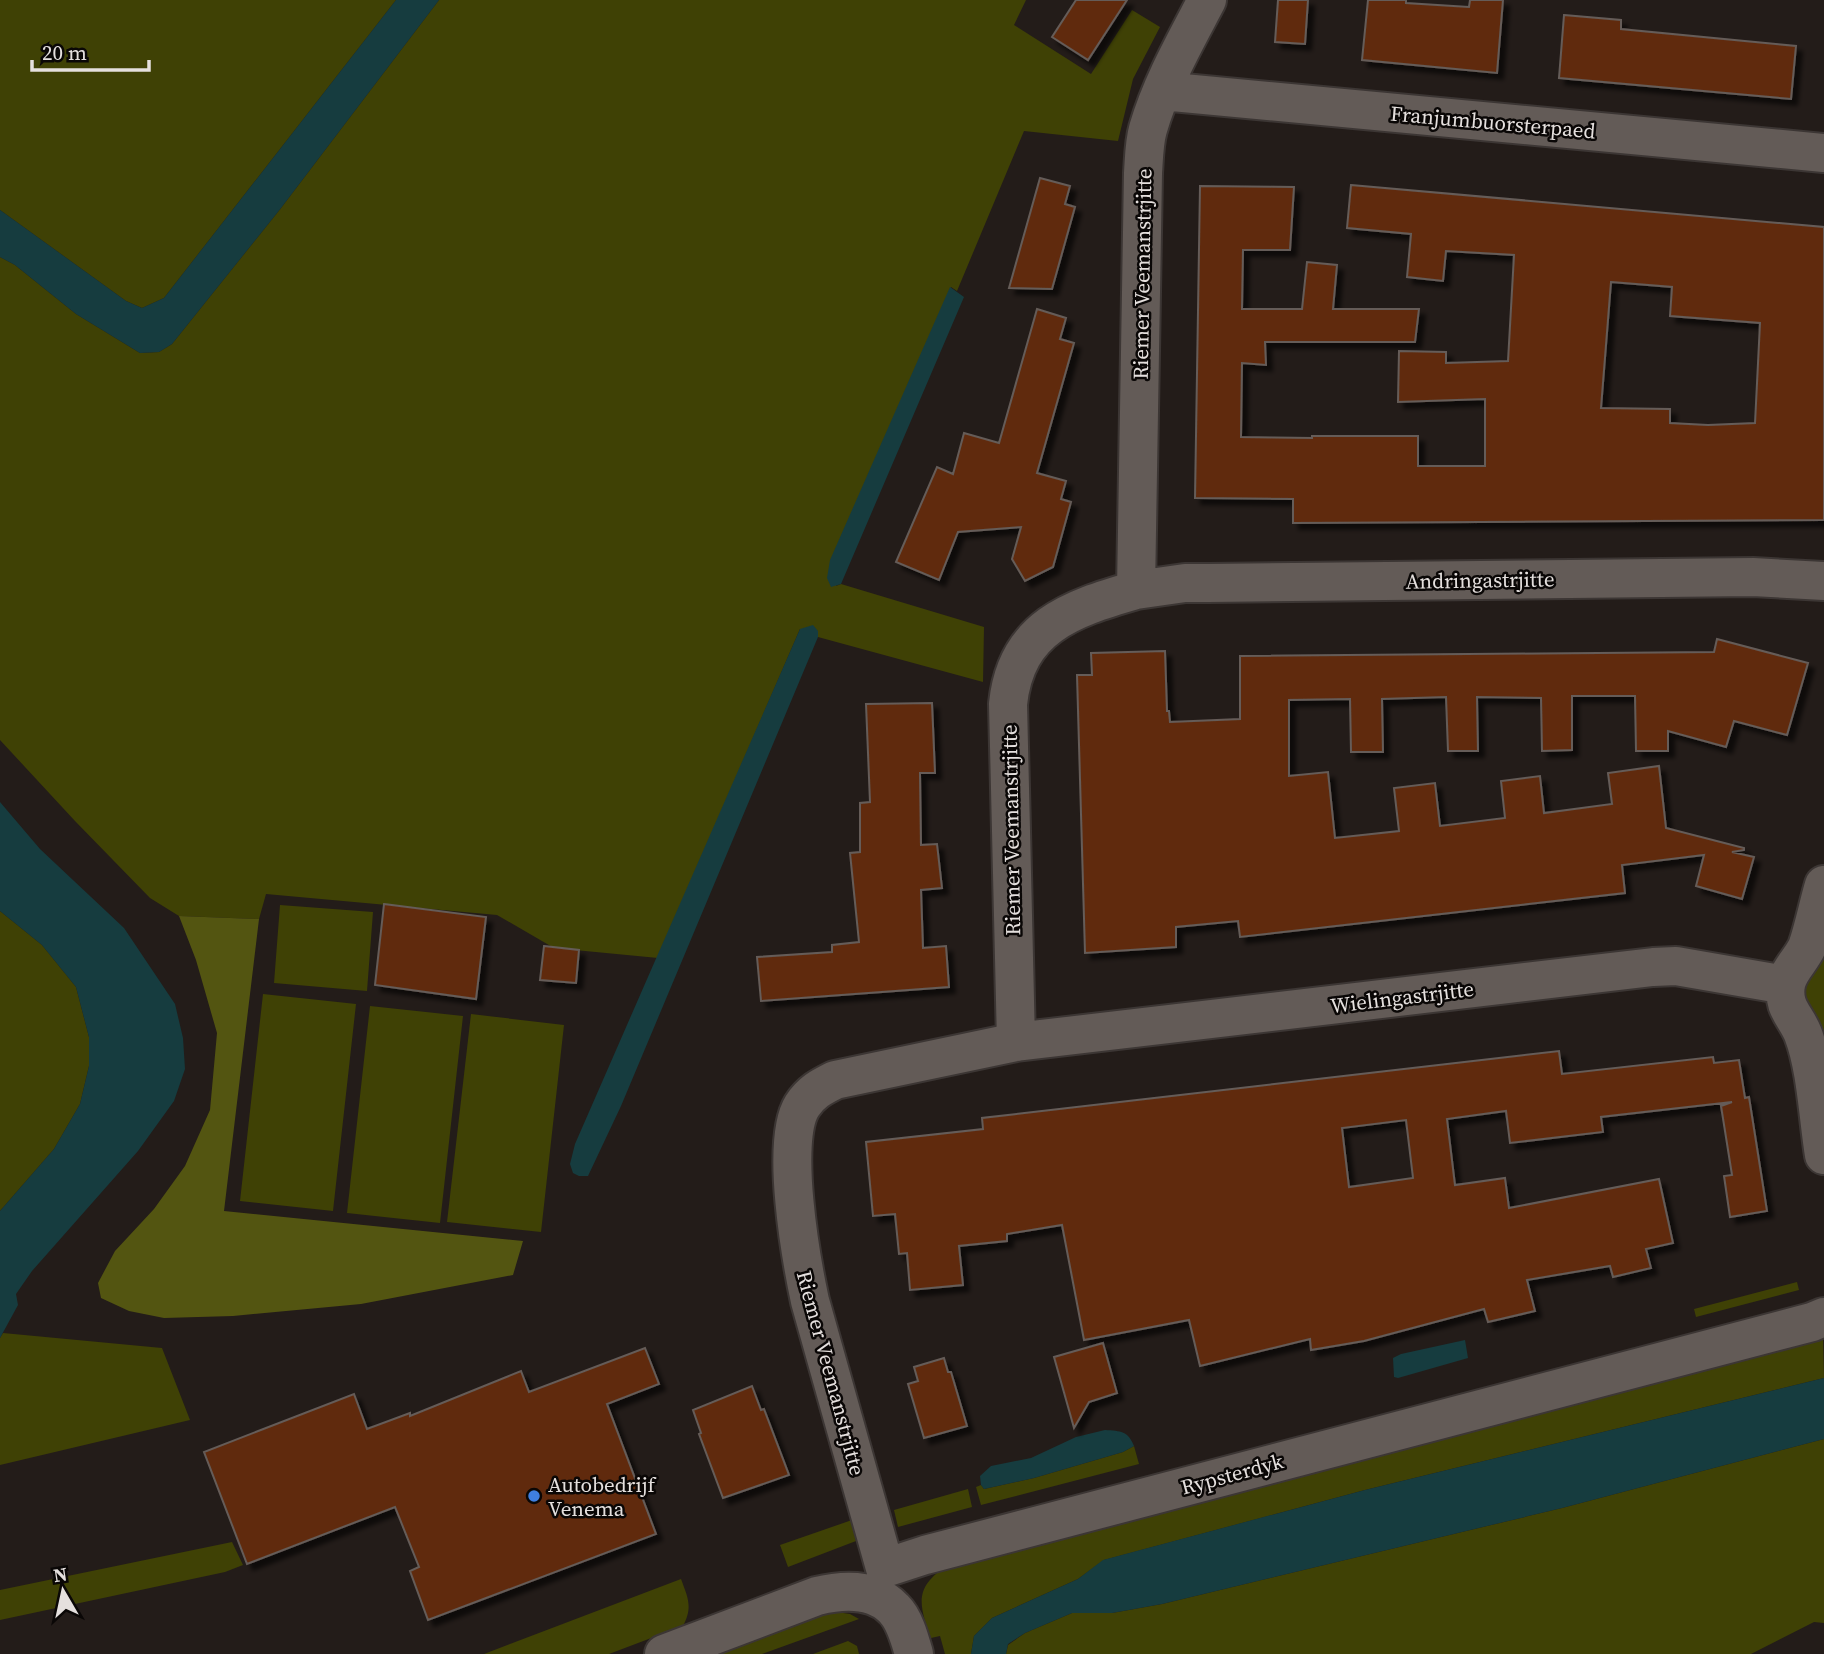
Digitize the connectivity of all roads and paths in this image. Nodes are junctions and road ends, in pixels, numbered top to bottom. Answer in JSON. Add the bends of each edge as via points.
{"nodes":[{"id":1,"x":1206,"y":0,"type":"edge"},
{"id":2,"x":1162,"y":91,"type":"junction"},
{"id":3,"x":1824,"y":153,"type":"edge"},
{"id":4,"x":1824,"y":581,"type":"edge"},
{"id":5,"x":1136,"y":590,"type":"junction"},
{"id":6,"x":1824,"y":885,"type":"edge"},
{"id":7,"x":1786,"y":985,"type":"junction"},
{"id":8,"x":1016,"y":1042,"type":"junction"},
{"id":9,"x":1824,"y":1155,"type":"edge"},
{"id":10,"x":1824,"y":1317,"type":"edge"},
{"id":11,"x":880,"y":1582,"type":"junction"},
{"id":12,"x":664,"y":1654,"type":"edge"},
{"id":13,"x":914,"y":1654,"type":"edge"}],
"edges":[{"from":1,"to":2,"type":"street","name":"Riemer Veemanstrjitte"},
{"from":2,"to":3,"type":"street","name":"Franjumbuorsterpaed"},
{"from":2,"to":5,"type":"street","name":"Riemer Veemanstrjitte","via":[[1147,131],[1143,173]]},
{"from":4,"to":5,"type":"street","name":"Andringastrjitte","via":[[1753,577],[1185,583]]},
{"from":5,"to":8,"type":"street","name":"Riemer Veemanstrjitte","via":[[1104,599],[1044,628],[1027,645],[1010,685]]},
{"from":6,"to":7,"type":"street","via":[[1806,948]]},
{"from":7,"to":8,"type":"street","name":"Wielingastrjitte","via":[[1676,966],[1653,967]]},
{"from":7,"to":9,"type":"street","via":[[1792,1017],[1808,1051]]},
{"from":8,"to":11,"type":"street","name":"Riemer Veemanstrjitte","via":[[835,1080],[816,1089],[793,1129],[802,1265]]},
{"from":10,"to":11,"type":"street","name":"Rypsterdyk","via":[[926,1555]]},
{"from":11,"to":12,"type":"street","name":"Rypsterdyk","via":[[817,1596]]},
{"from":11,"to":13,"type":"street"}]}
